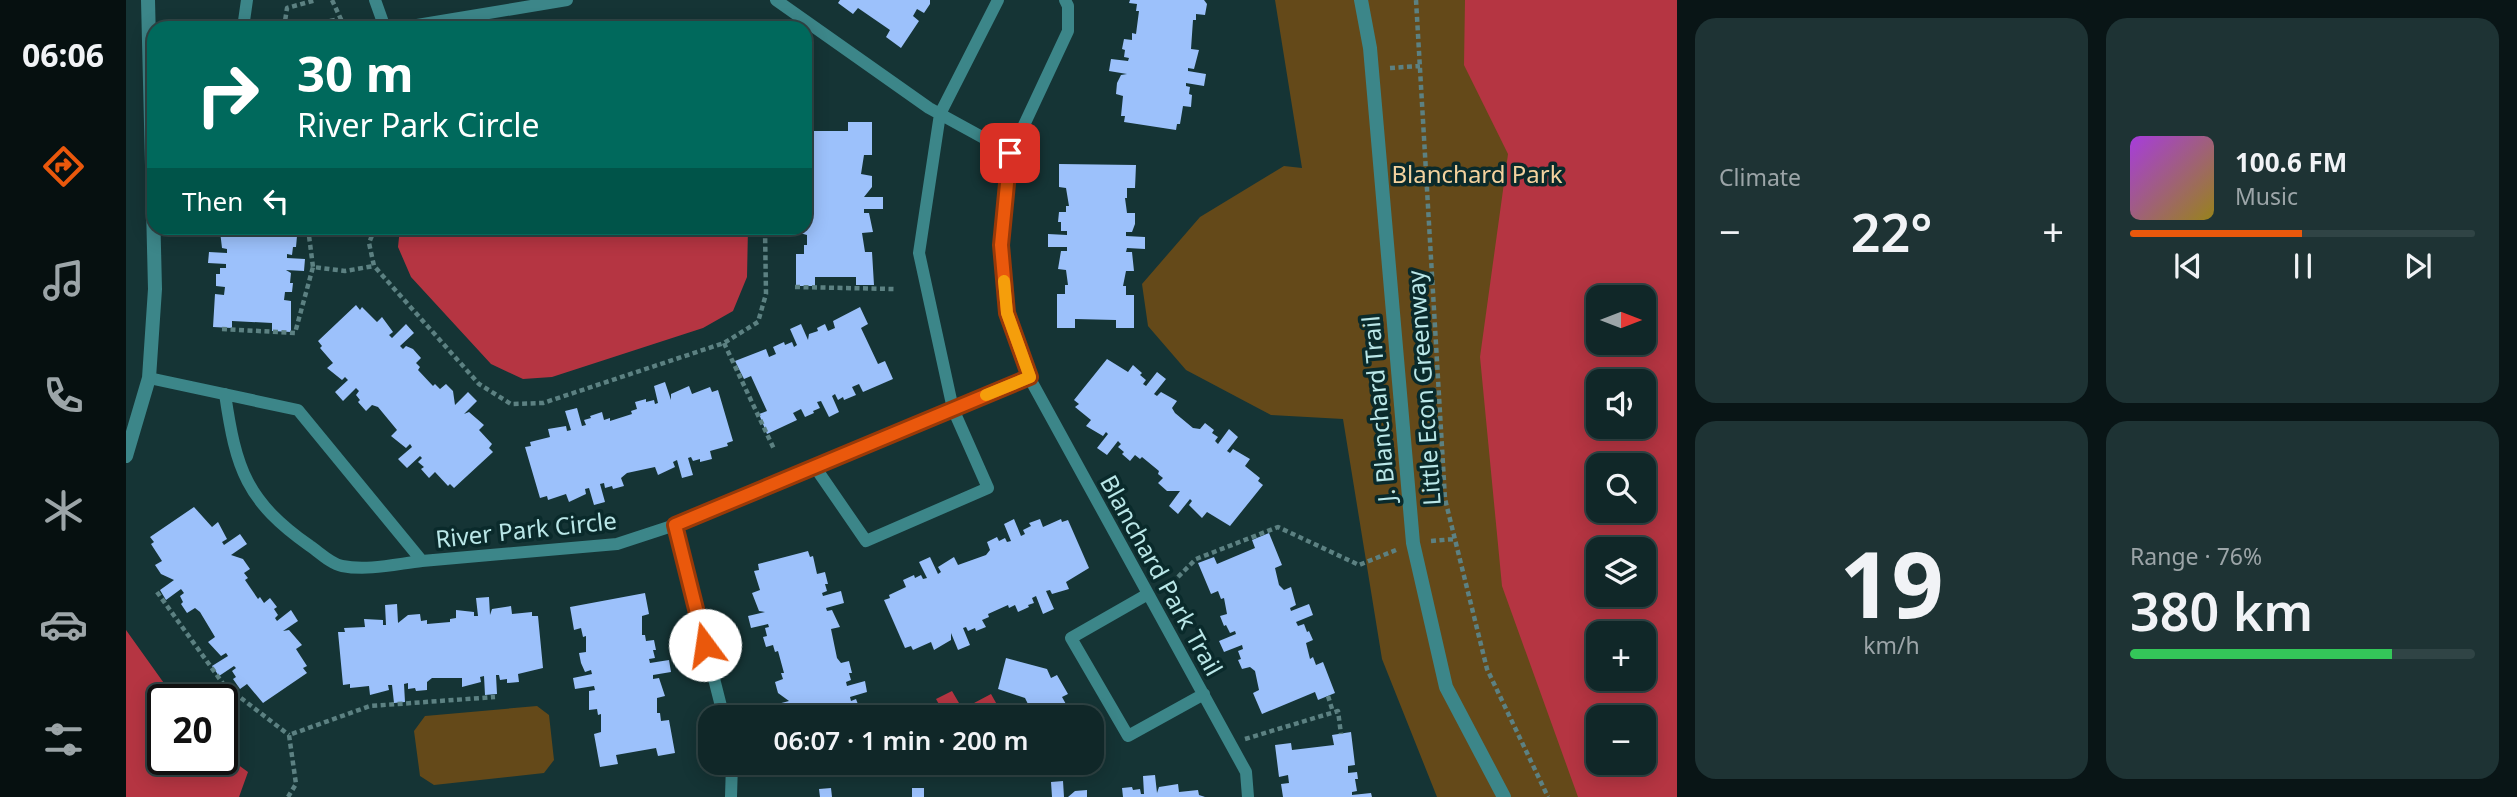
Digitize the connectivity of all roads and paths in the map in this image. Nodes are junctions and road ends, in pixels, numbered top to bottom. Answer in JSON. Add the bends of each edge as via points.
{"nodes":[{"id":1,"x":148,"y":0,"type":"edge"},
{"id":2,"x":247,"y":0,"type":"edge"},
{"id":3,"x":316,"y":0,"type":"edge"},
{"id":4,"x":332,"y":0,"type":"edge"},
{"id":5,"x":375,"y":0,"type":"edge"},
{"id":6,"x":567,"y":0,"type":"edge"},
{"id":7,"x":776,"y":0,"type":"edge"},
{"id":8,"x":998,"y":0,"type":"edge"},
{"id":9,"x":1065,"y":0,"type":"edge"},
{"id":10,"x":1361,"y":0,"type":"edge"},
{"id":11,"x":1416,"y":0,"type":"edge"},
{"id":12,"x":341,"y":19,"type":"joint"},
{"id":13,"x":149,"y":21,"type":"edge"},
{"id":14,"x":244,"y":21,"type":"edge"},
{"id":15,"x":286,"y":21,"type":"edge"},
{"id":16,"x":329,"y":21,"type":"edge"},
{"id":17,"x":383,"y":21,"type":"edge"},
{"id":18,"x":441,"y":21,"type":"edge"},
{"id":19,"x":806,"y":21,"type":"edge"},
{"id":20,"x":812,"y":25,"type":"edge"},
{"id":21,"x":1420,"y":66,"type":"junction"},
{"id":22,"x":1372,"y":69,"type":"junction"},
{"id":23,"x":940,"y":114,"type":"junction"},
{"id":24,"x":1010,"y":153,"type":"junction"},
{"id":25,"x":154,"y":235,"type":"edge"},
{"id":26,"x":309,"y":235,"type":"edge"},
{"id":27,"x":372,"y":235,"type":"edge"},
{"id":28,"x":765,"y":235,"type":"edge"},
{"id":29,"x":313,"y":267,"type":"junction"},
{"id":30,"x":374,"y":267,"type":"junction"},
{"id":31,"x":795,"y":288,"type":"dead end"},
{"id":32,"x":894,"y":289,"type":"dead end"},
{"id":33,"x":222,"y":330,"type":"dead end"},
{"id":34,"x":724,"y":343,"type":"junction"},
{"id":35,"x":149,"y":377,"type":"junction"},
{"id":36,"x":1030,"y":377,"type":"junction"},
{"id":37,"x":225,"y":394,"type":"junction"},
{"id":38,"x":953,"y":409,"type":"junction"},
{"id":39,"x":774,"y":449,"type":"dead end"},
{"id":40,"x":126,"y":456,"type":"edge"},
{"id":41,"x":815,"y":467,"type":"junction"},
{"id":42,"x":675,"y":525,"type":"junction"},
{"id":43,"x":1413,"y":543,"type":"junction"},
{"id":44,"x":422,"y":561,"type":"junction"},
{"id":45,"x":1178,"y":577,"type":"dead end"},
{"id":46,"x":157,"y":592,"type":"dead end"},
{"id":47,"x":1149,"y":594,"type":"junction"},
{"id":48,"x":1204,"y":694,"type":"junction"},
{"id":49,"x":1328,"y":696,"type":"dead end"},
{"id":50,"x":495,"y":697,"type":"dead end"},
{"id":51,"x":721,"y":705,"type":"edge"},
{"id":52,"x":1333,"y":712,"type":"junction"},
{"id":53,"x":1341,"y":734,"type":"dead end"},
{"id":54,"x":289,"y":735,"type":"junction"},
{"id":55,"x":1241,"y":741,"type":"dead end"},
{"id":56,"x":732,"y":775,"type":"edge"},
{"id":57,"x":288,"y":797,"type":"edge"},
{"id":58,"x":731,"y":797,"type":"edge"},
{"id":59,"x":1248,"y":797,"type":"edge"},
{"id":60,"x":1504,"y":797,"type":"edge"},
{"id":61,"x":1548,"y":797,"type":"edge"}],
"edges":[{"from":1,"to":13,"type":"street"},
{"from":2,"to":14,"type":"lane"},
{"from":3,"to":15,"type":"path","via":[[287,8]]},
{"from":4,"to":12,"type":"path"},
{"from":5,"to":17,"type":"lane"},
{"from":6,"to":18,"type":"lane"},
{"from":7,"to":19,"type":"lane"},
{"from":8,"to":23,"type":"lane"},
{"from":9,"to":24,"type":"lane","via":[[1068,31]]},
{"from":10,"to":22,"type":"street","name":"J. Blanchard Trail"},
{"from":11,"to":21,"type":"path","name":"Little Econ Greenway"},
{"from":12,"to":16,"type":"path"},
{"from":20,"to":23,"type":"lane"},
{"from":21,"to":22,"type":"path"},
{"from":21,"to":61,"type":"path","name":"Little Econ Greenway","via":[[1445,499],[1487,669]]},
{"from":22,"to":43,"type":"street","name":"J. Blanchard Trail"},
{"from":23,"to":24,"type":"lane"},
{"from":23,"to":38,"type":"lane","via":[[919,253]]},
{"from":24,"to":36,"type":"lane","via":[[1001,245],[1007,313]]},
{"from":25,"to":35,"type":"street"},
{"from":26,"to":29,"type":"path"},
{"from":27,"to":30,"type":"path","via":[[369,243]]},
{"from":28,"to":34,"type":"path","via":[[766,293],[758,322]]},
{"from":29,"to":30,"type":"path","via":[[345,271]]},
{"from":29,"to":33,"type":"path","via":[[295,333]]},
{"from":30,"to":34,"type":"path","via":[[479,384],[511,404],[543,403]]},
{"from":31,"to":32,"type":"path"},
{"from":34,"to":39,"type":"path"},
{"from":35,"to":37,"type":"lane","name":"River Park Circle"},
{"from":35,"to":40,"type":"street"},
{"from":36,"to":38,"type":"lane","name":"River Park Circle"},
{"from":36,"to":47,"type":"lane","name":"Blanchard Park Trail"},
{"from":37,"to":44,"type":"lane","name":"River Park Circle","via":[[298,410]]},
{"from":37,"to":44,"type":"lane","via":[[233,451],[251,491],[295,536],[339,566],[369,568]]},
{"from":38,"to":41,"type":"lane","name":"River Park Circle"},
{"from":38,"to":41,"type":"lane","via":[[988,488],[866,541]]},
{"from":41,"to":42,"type":"lane","name":"River Park Circle"},
{"from":42,"to":44,"type":"lane","name":"River Park Circle","via":[[617,544]]},
{"from":42,"to":51,"type":"lane"},
{"from":43,"to":45,"type":"path","via":[[1359,565],[1278,527],[1196,559]]},
{"from":43,"to":60,"type":"street","name":"J. Blanchard Trail","via":[[1446,687]]},
{"from":46,"to":54,"type":"path","via":[[224,685]]},
{"from":47,"to":48,"type":"lane","name":"Blanchard Park Trail"},
{"from":47,"to":48,"type":"lane","via":[[1071,638],[1128,736]]},
{"from":48,"to":59,"type":"lane","name":"Blanchard Park Trail","via":[[1247,772]]},
{"from":49,"to":52,"type":"path"},
{"from":50,"to":54,"type":"path","via":[[370,706]]},
{"from":52,"to":53,"type":"path","via":[[1338,711]]},
{"from":52,"to":55,"type":"path"},
{"from":54,"to":57,"type":"path","via":[[296,784]]},
{"from":56,"to":58,"type":"lane"}]}
